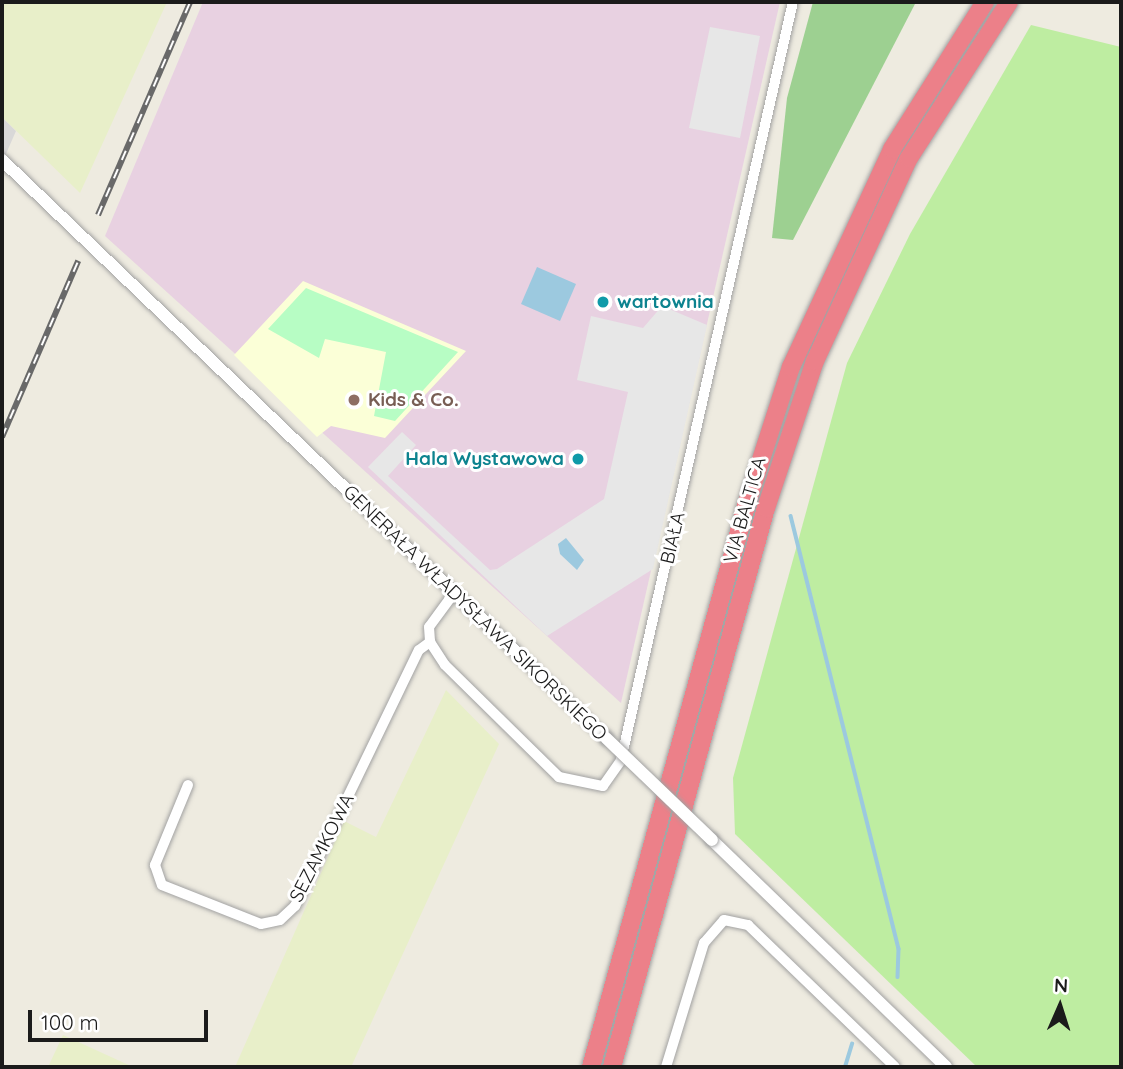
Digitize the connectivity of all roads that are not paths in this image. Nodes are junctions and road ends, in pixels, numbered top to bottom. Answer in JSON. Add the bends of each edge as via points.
{"nodes":[{"id":1,"x":793,"y":2,"type":"edge"},
{"id":2,"x":985,"y":2,"type":"edge"},
{"id":3,"x":1009,"y":2,"type":"edge"},
{"id":4,"x":2,"y":160,"type":"edge"},
{"id":5,"x":454,"y":593,"type":"junction"},
{"id":6,"x":430,"y":642,"type":"junction"},
{"id":7,"x":188,"y":785,"type":"dead end"},
{"id":8,"x":591,"y":1067,"type":"edge"},
{"id":9,"x":612,"y":1067,"type":"edge"},
{"id":10,"x":666,"y":1067,"type":"edge"},
{"id":11,"x":894,"y":1067,"type":"edge"},
{"id":12,"x":946,"y":1067,"type":"edge"}],
"edges":[{"from":1,"to":6,"type":"street","name":"BIAŁA","via":[[613,776],[589,787],[559,777],[466,688]]},
{"from":2,"to":8,"type":"highway","name":"VIA BALTICA","via":[[877,178],[791,368],[746,506]]},
{"from":3,"to":9,"type":"highway","name":"VIA BALTICA","via":[[909,158],[815,361],[766,508]]},
{"from":4,"to":5,"type":"street","name":"GENERAŁA WŁADYSŁAWA SIKORSKIEGO"},
{"from":5,"to":6,"type":"street","via":[[435,612]]},
{"from":5,"to":12,"type":"street","name":"GENERAŁA WŁADYSŁAWA SIKORSKIEGO","bridge":true},
{"from":6,"to":7,"type":"street","name":"SEZAMKOWA","via":[[419,650],[295,906],[280,920],[261,924],[162,885],[155,865]]},
{"from":10,"to":11,"type":"street","via":[[704,943],[724,920],[748,925]]}]}
